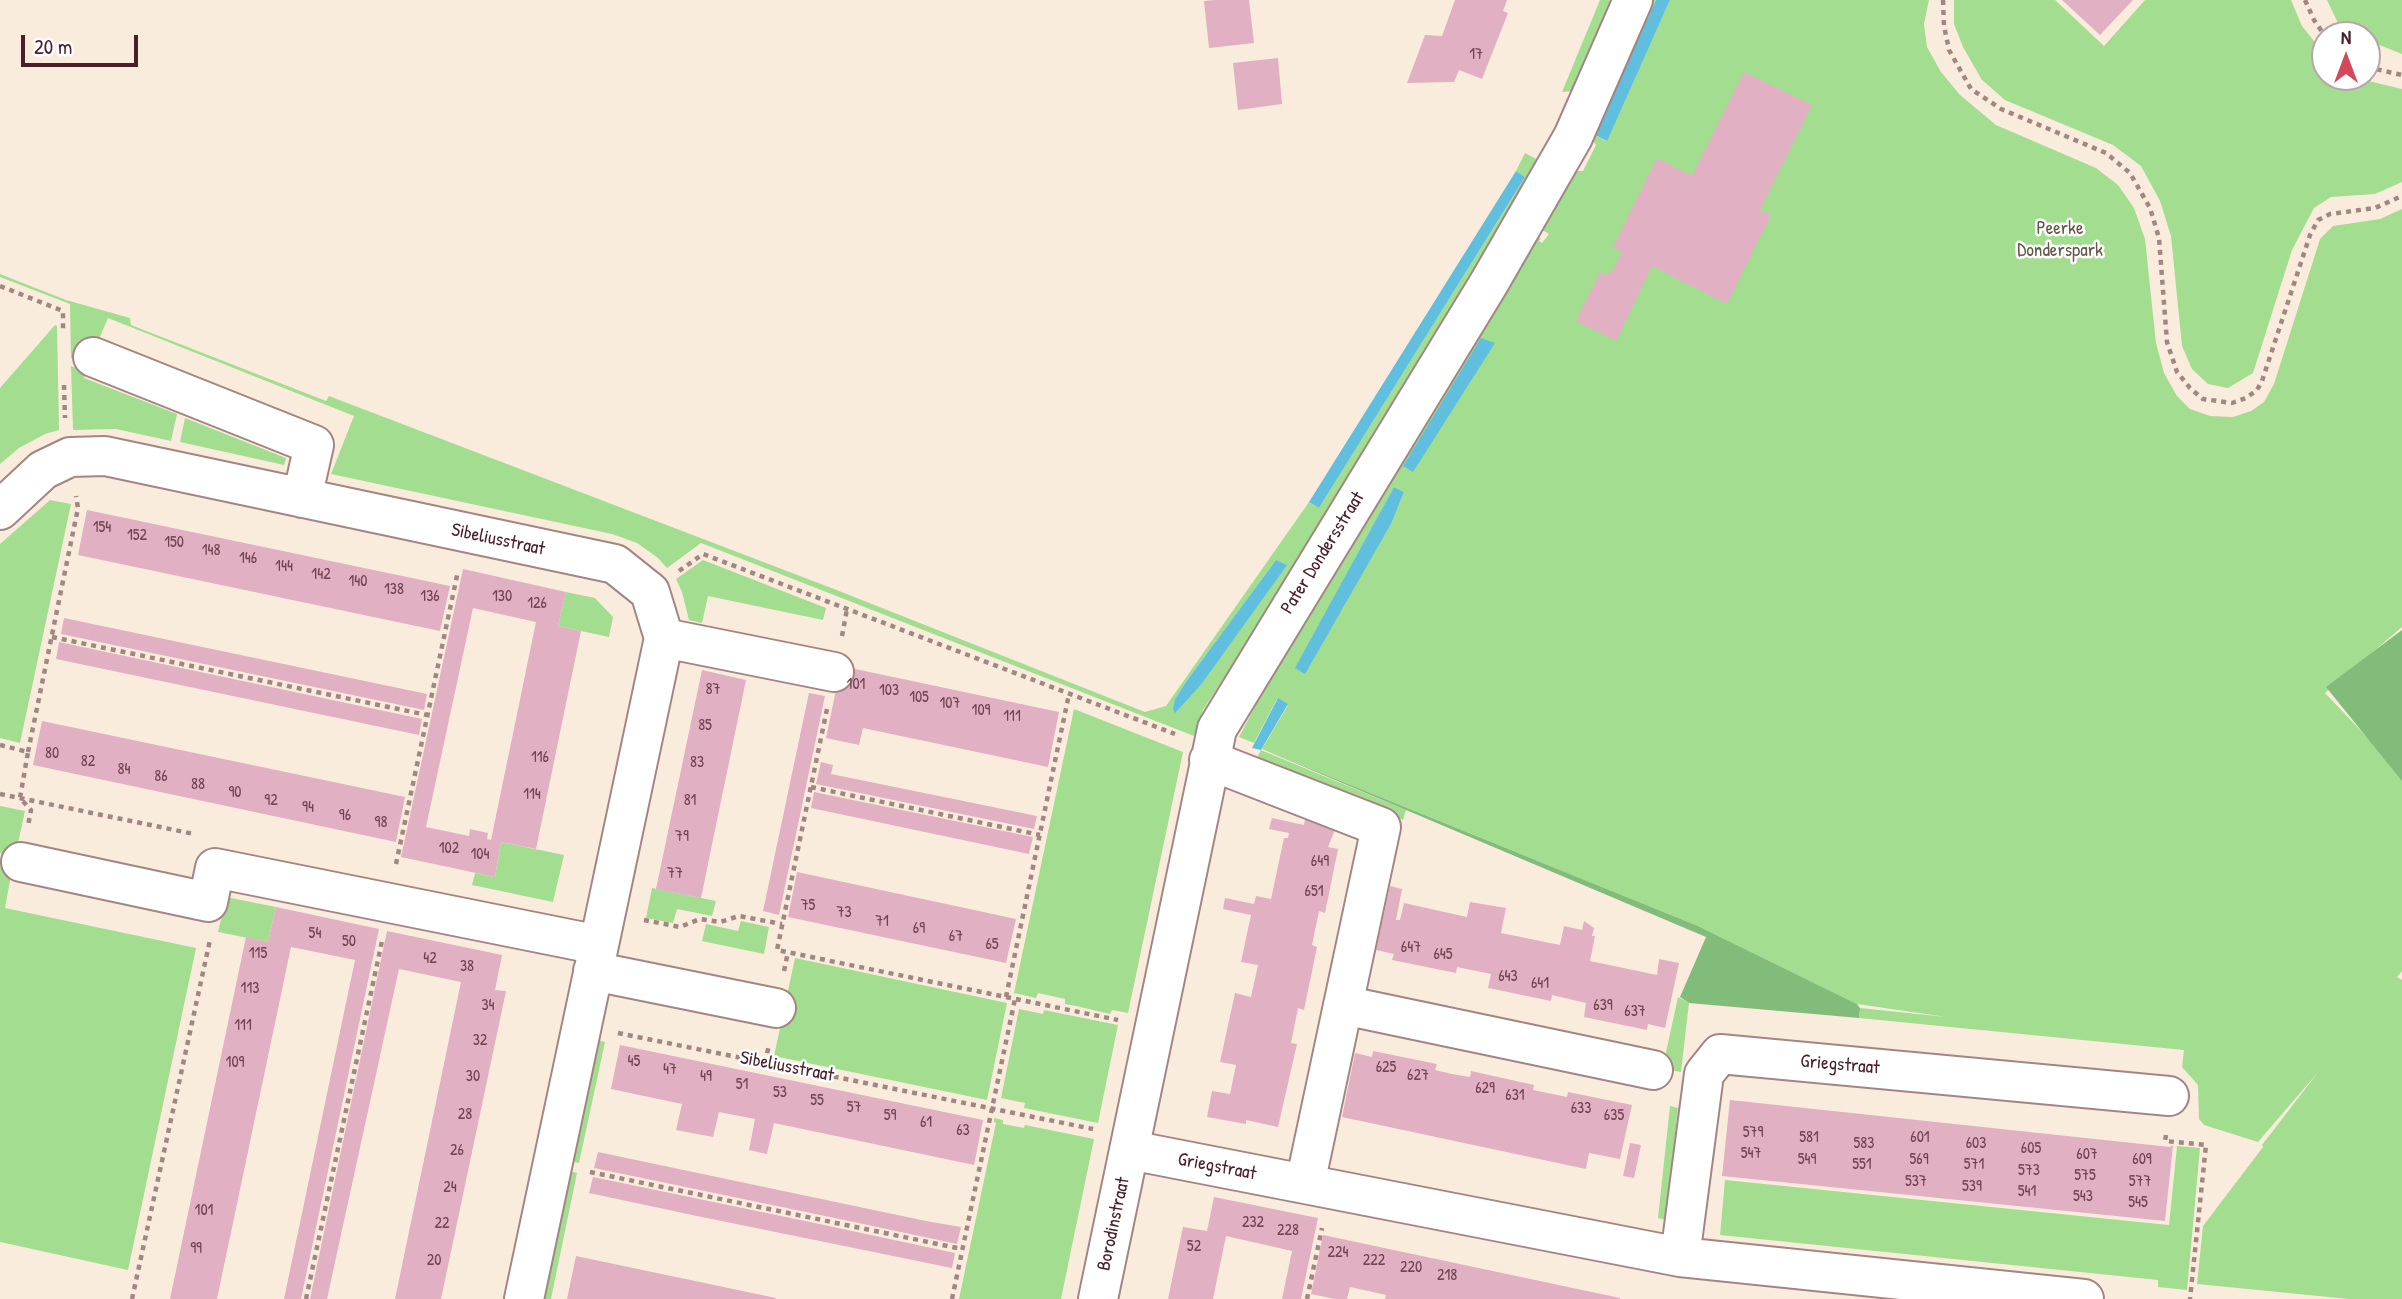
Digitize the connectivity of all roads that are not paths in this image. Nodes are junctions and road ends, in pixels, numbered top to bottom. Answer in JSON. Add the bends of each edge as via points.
{"nodes":[{"id":1,"x":1633,"y":0,"type":"edge"},
{"id":2,"x":93,"y":357,"type":"dead end"},
{"id":3,"x":302,"y":498,"type":"junction"},
{"id":4,"x":0,"y":510,"type":"edge"},
{"id":5,"x":664,"y":638,"type":"junction"},
{"id":6,"x":834,"y":672,"type":"road end"},
{"id":7,"x":1211,"y":754,"type":"junction"},
{"id":8,"x":21,"y":862,"type":"road end"},
{"id":9,"x":599,"y":942,"type":"junction"},
{"id":10,"x":1343,"y":1004,"type":"junction"},
{"id":11,"x":776,"y":1008,"type":"dead end"},
{"id":12,"x":1653,"y":1070,"type":"dead end"},
{"id":13,"x":2169,"y":1096,"type":"road end"},
{"id":14,"x":1131,"y":1144,"type":"junction"},
{"id":15,"x":1317,"y":1187,"type":"junction"},
{"id":16,"x":1680,"y":1256,"type":"junction"},
{"id":17,"x":524,"y":1299,"type":"edge"},
{"id":18,"x":1098,"y":1299,"type":"edge"},
{"id":19,"x":2084,"y":1299,"type":"edge"}],
"edges":[{"from":1,"to":7,"type":"street","name":"Pater Dondersstraat","via":[[1573,137],[1489,283],[1222,717]]},
{"from":2,"to":3,"type":"street","via":[[314,445]]},
{"from":3,"to":4,"type":"street","name":"Sibeliusstraat","via":[[105,456],[70,457],[43,470]]},
{"from":3,"to":5,"type":"street","name":"Sibeliusstraat","via":[[615,564],[650,592]]},
{"from":5,"to":6,"type":"street"},
{"from":5,"to":9,"type":"street"},
{"from":7,"to":10,"type":"street","via":[[1381,827]]},
{"from":7,"to":14,"type":"street","name":"Pater Dondersstraat"},
{"from":8,"to":9,"type":"street"},
{"from":9,"to":11,"type":"street"},
{"from":9,"to":17,"type":"street"},
{"from":10,"to":12,"type":"street"},
{"from":10,"to":15,"type":"street"},
{"from":13,"to":16,"type":"street","name":"Griegstraat","via":[[1720,1054],[1704,1074]]},
{"from":14,"to":15,"type":"street","name":"Griegstraat"},
{"from":14,"to":18,"type":"street","name":"Borodinstraat"},
{"from":15,"to":16,"type":"street","name":"Griegstraat"},
{"from":16,"to":19,"type":"street","name":"Griegstraat"}]}
